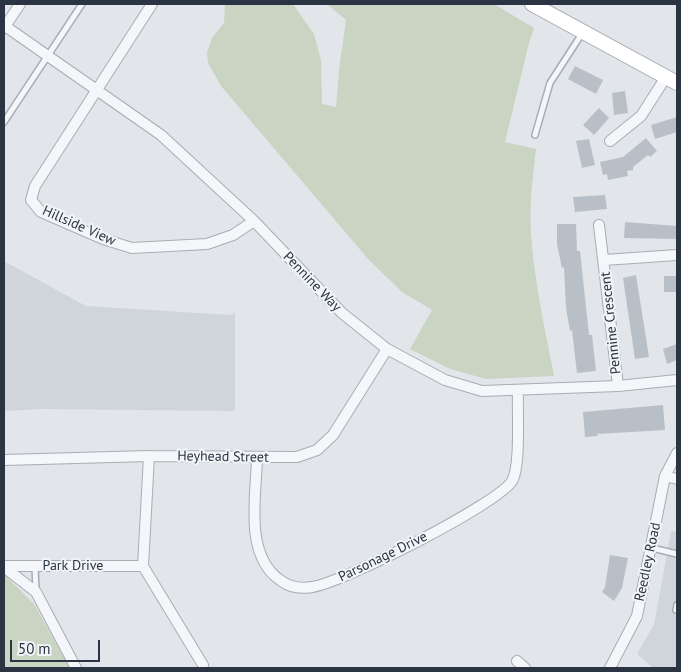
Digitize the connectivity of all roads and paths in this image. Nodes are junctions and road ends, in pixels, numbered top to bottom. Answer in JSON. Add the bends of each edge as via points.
{"nodes":[{"id":1,"x":20,"y":4,"type":"edge"},
{"id":2,"x":82,"y":4,"type":"edge"},
{"id":3,"x":152,"y":4,"type":"edge"},
{"id":4,"x":532,"y":4,"type":"edge"},
{"id":5,"x":5,"y":27,"type":"edge"},
{"id":6,"x":583,"y":32,"type":"junction"},
{"id":7,"x":48,"y":55,"type":"junction"},
{"id":8,"x":671,"y":80,"type":"edge"},
{"id":9,"x":98,"y":89,"type":"junction"},
{"id":10,"x":4,"y":122,"type":"edge"},
{"id":11,"x":535,"y":135,"type":"dead end"},
{"id":12,"x":610,"y":141,"type":"dead end"},
{"id":13,"x":254,"y":221,"type":"junction"},
{"id":14,"x":599,"y":225,"type":"dead end"},
{"id":15,"x":677,"y":255,"type":"edge"},
{"id":16,"x":604,"y":260,"type":"junction"},
{"id":17,"x":387,"y":348,"type":"junction"},
{"id":18,"x":677,"y":380,"type":"edge"},
{"id":19,"x":618,"y":386,"type":"junction"},
{"id":20,"x":518,"y":390,"type":"junction"},
{"id":21,"x":677,"y":453,"type":"edge"},
{"id":22,"x":148,"y":456,"type":"junction"},
{"id":23,"x":257,"y":459,"type":"junction"},
{"id":24,"x":4,"y":460,"type":"edge"},
{"id":25,"x":665,"y":476,"type":"junction"},
{"id":26,"x":677,"y":479,"type":"edge"},
{"id":27,"x":652,"y":548,"type":"junction"},
{"id":28,"x":677,"y":554,"type":"edge"},
{"id":29,"x":4,"y":566,"type":"edge"},
{"id":30,"x":35,"y":566,"type":"junction"},
{"id":31,"x":143,"y":566,"type":"junction"},
{"id":32,"x":36,"y":592,"type":"junction"},
{"id":33,"x":516,"y":661,"type":"dead end"},
{"id":34,"x":203,"y":665,"type":"dead end"},
{"id":35,"x":76,"y":668,"type":"edge"},
{"id":36,"x":525,"y":668,"type":"edge"},
{"id":37,"x":610,"y":668,"type":"edge"}],
"edges":[{"from":1,"to":5,"type":"street"},
{"from":2,"to":7,"type":"lane"},
{"from":3,"to":9,"type":"street"},
{"from":4,"to":6,"type":"street"},
{"from":5,"to":7,"type":"street","name":"Pennine Way"},
{"from":6,"to":8,"type":"street"},
{"from":6,"to":11,"type":"lane","via":[[550,83]]},
{"from":7,"to":9,"type":"street","name":"Pennine Way"},
{"from":7,"to":10,"type":"lane"},
{"from":8,"to":12,"type":"street","via":[[641,116]]},
{"from":9,"to":13,"type":"street","name":"Pennine Way","via":[[161,135]]},
{"from":9,"to":13,"type":"street","name":"Hillside View","via":[[35,186],[31,200],[41,212],[132,248],[207,244],[233,235]]},
{"from":13,"to":17,"type":"street","name":"Pennine Way","via":[[342,313]]},
{"from":14,"to":16,"type":"street","name":"Pennine Crescent"},
{"from":15,"to":16,"type":"street","name":"Pennine Crescent"},
{"from":16,"to":19,"type":"street","name":"Pennine Crescent"},
{"from":17,"to":20,"type":"street","name":"Pennine Way","via":[[445,380],[482,391]]},
{"from":17,"to":23,"type":"street","name":"Heyhead Street","via":[[333,435],[317,450],[297,457]]},
{"from":18,"to":19,"type":"street","name":"Pennine Way"},
{"from":19,"to":20,"type":"street","name":"Pennine Way"},
{"from":20,"to":23,"type":"street","name":"Parsonage Drive","via":[[516,470],[505,489],[416,543],[326,584],[300,588],[288,585],[266,566],[258,548]]},
{"from":21,"to":25,"type":"street","name":"Reedley Road"},
{"from":22,"to":23,"type":"street","name":"Heyhead Street"},
{"from":22,"to":24,"type":"street","name":"Heyhead Street"},
{"from":22,"to":31,"type":"street"},
{"from":25,"to":26,"type":"street"},
{"from":25,"to":27,"type":"street","name":"Reedley Road"},
{"from":27,"to":28,"type":"lane"},
{"from":27,"to":37,"type":"street","name":"Reedley Road","via":[[637,616]]},
{"from":29,"to":30,"type":"street","name":"Park Drive"},
{"from":29,"to":32,"type":"street"},
{"from":30,"to":31,"type":"street","name":"Park Drive"},
{"from":30,"to":32,"type":"lane"},
{"from":31,"to":34,"type":"street"},
{"from":32,"to":35,"type":"street"},
{"from":33,"to":36,"type":"street"}]}
